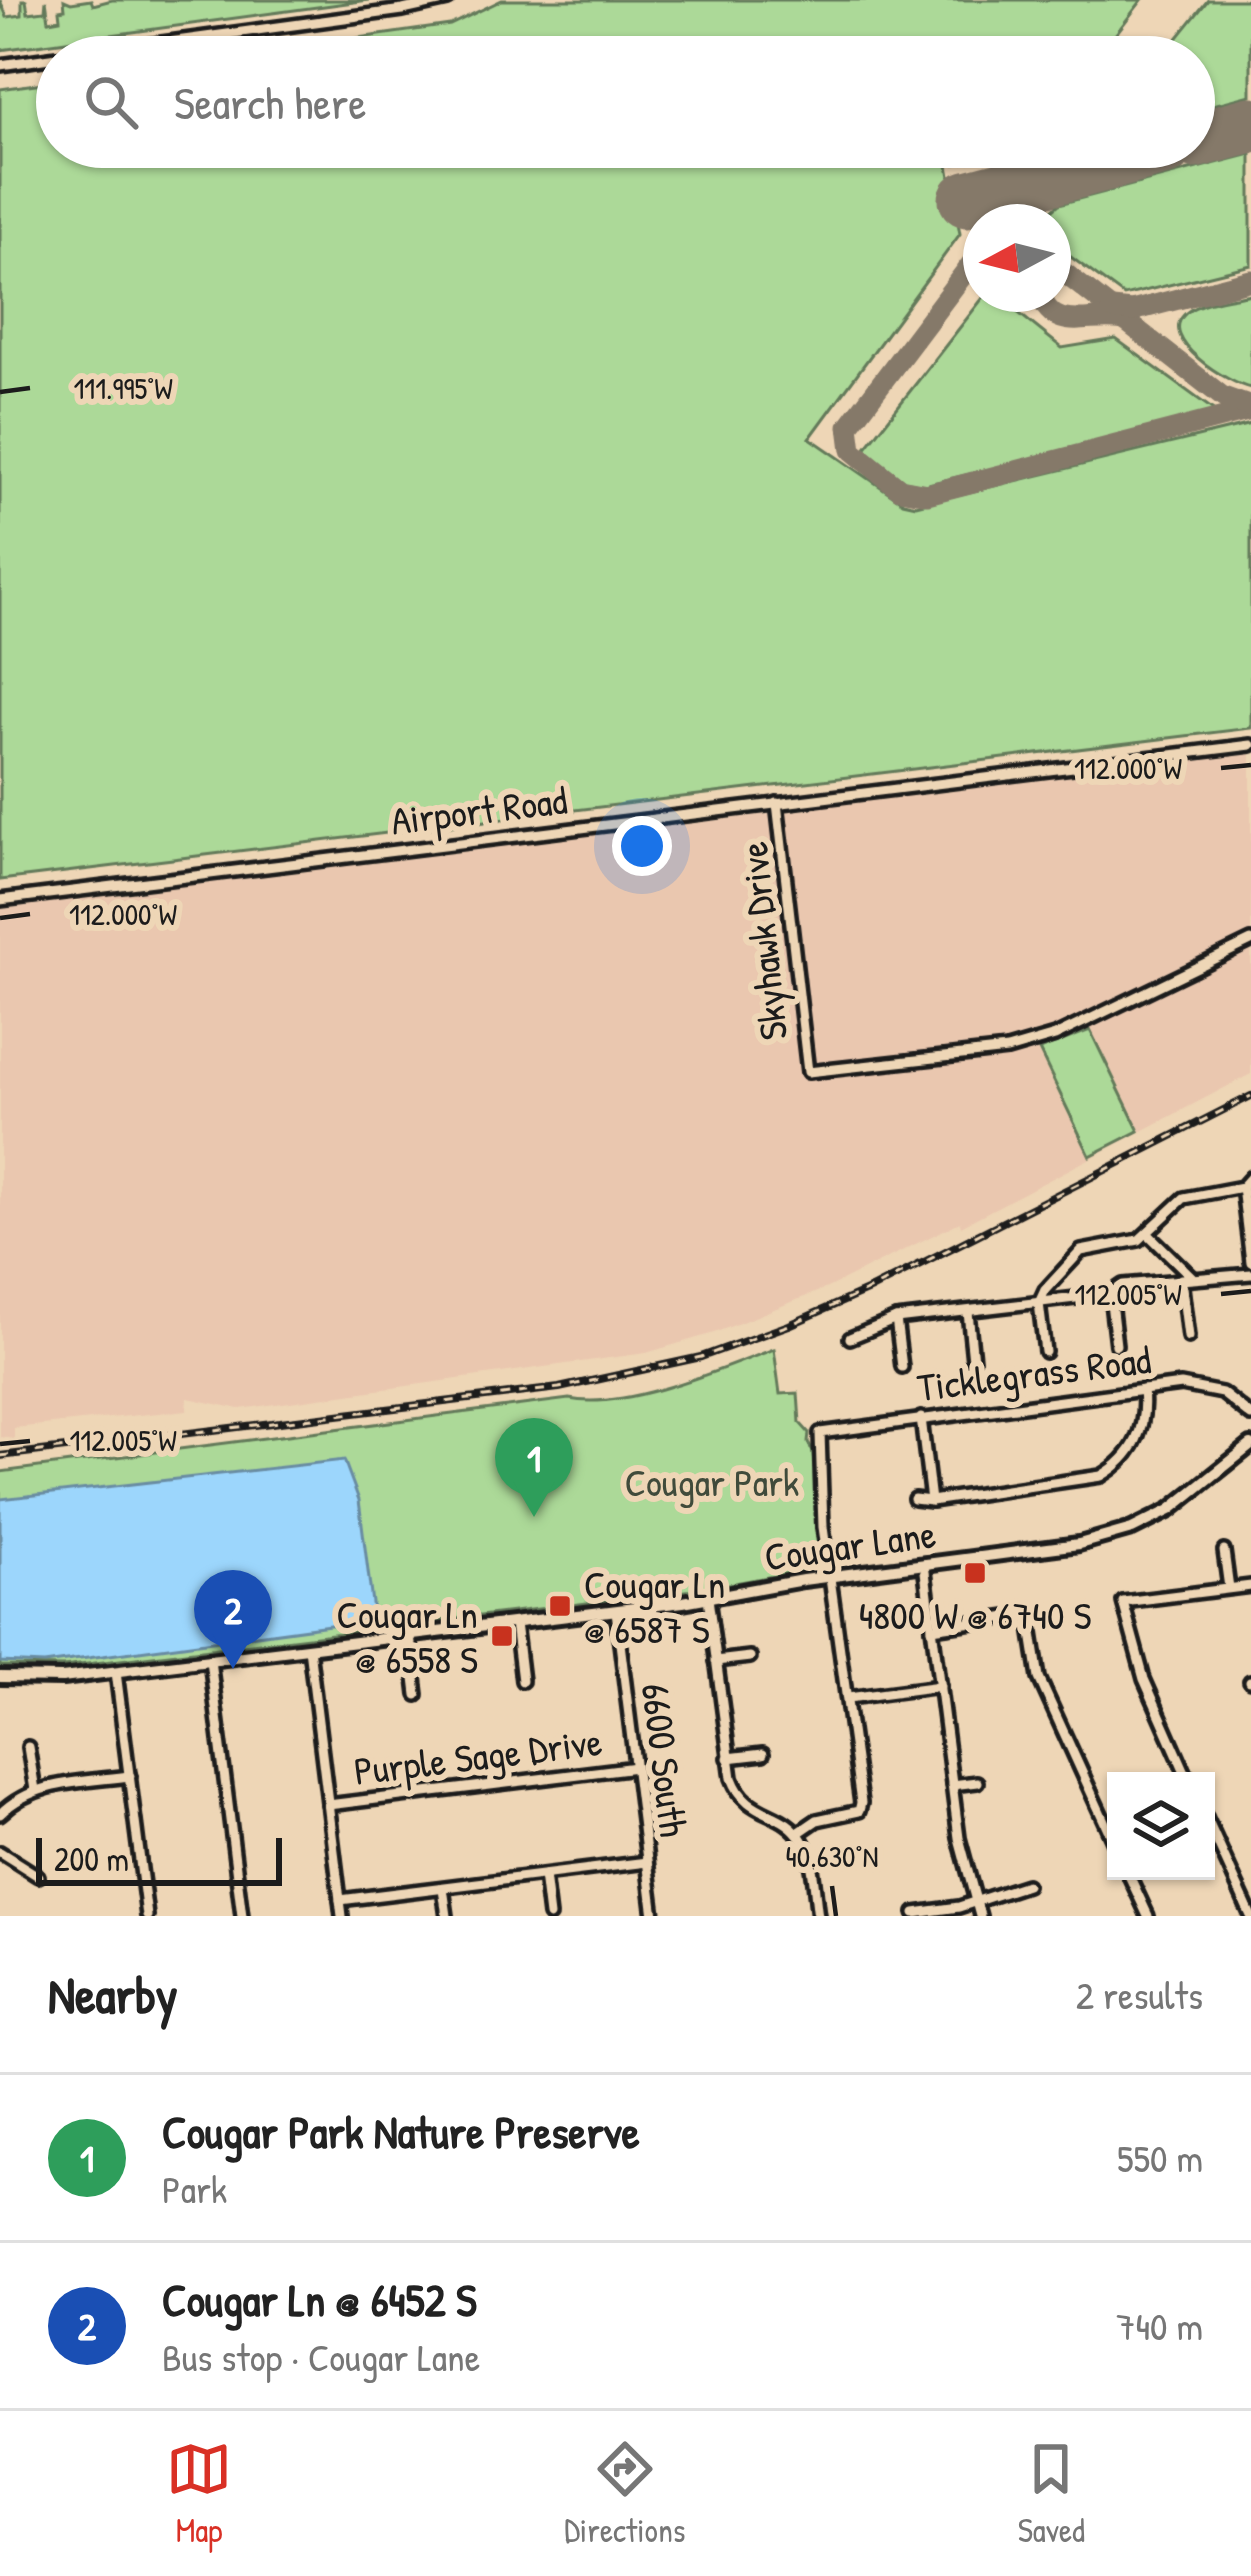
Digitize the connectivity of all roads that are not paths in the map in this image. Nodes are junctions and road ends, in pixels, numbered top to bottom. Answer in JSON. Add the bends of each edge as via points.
{"nodes":[{"id":1,"x":448,"y":0,"type":"edge"},
{"id":2,"x":213,"y":36,"type":"edge"},
{"id":3,"x":36,"y":60,"type":"edge"},
{"id":4,"x":0,"y":65,"type":"edge"},
{"id":5,"x":1251,"y":745,"type":"edge"},
{"id":6,"x":777,"y":803,"type":"junction"},
{"id":7,"x":0,"y":900,"type":"edge"},
{"id":8,"x":1251,"y":940,"type":"edge"},
{"id":9,"x":1251,"y":1177,"type":"edge"},
{"id":10,"x":1242,"y":1187,"type":"junction"},
{"id":11,"x":1148,"y":1234,"type":"junction"},
{"id":12,"x":1251,"y":1262,"type":"edge"},
{"id":13,"x":1251,"y":1274,"type":"edge"},
{"id":14,"x":1186,"y":1278,"type":"junction"},
{"id":15,"x":1110,"y":1294,"type":"junction"},
{"id":16,"x":1039,"y":1303,"type":"junction"},
{"id":17,"x":968,"y":1312,"type":"junction"},
{"id":18,"x":896,"y":1319,"type":"junction"},
{"id":19,"x":1188,"y":1337,"type":"dead end"},
{"id":20,"x":850,"y":1338,"type":"dead end"},
{"id":21,"x":1117,"y":1345,"type":"dead end"},
{"id":22,"x":1045,"y":1352,"type":"dead end"},
{"id":23,"x":974,"y":1360,"type":"dead end"},
{"id":24,"x":902,"y":1367,"type":"dead end"},
{"id":25,"x":1143,"y":1390,"type":"junction"},
{"id":26,"x":1251,"y":1416,"type":"edge"},
{"id":27,"x":921,"y":1418,"type":"junction"},
{"id":28,"x":1251,"y":1445,"type":"edge"},
{"id":29,"x":914,"y":1499,"type":"dead end"},
{"id":30,"x":931,"y":1501,"type":"junction"},
{"id":31,"x":1224,"y":1551,"type":"dead end"},
{"id":32,"x":924,"y":1564,"type":"junction"},
{"id":33,"x":831,"y":1576,"type":"junction"},
{"id":34,"x":1251,"y":1586,"type":"edge"},
{"id":35,"x":1229,"y":1588,"type":"junction"},
{"id":36,"x":708,"y":1598,"type":"junction"},
{"id":37,"x":616,"y":1610,"type":"junction"},
{"id":38,"x":515,"y":1623,"type":"junction"},
{"id":39,"x":932,"y":1628,"type":"junction"},
{"id":40,"x":410,"y":1636,"type":"junction"},
{"id":41,"x":309,"y":1648,"type":"junction"},
{"id":42,"x":750,"y":1657,"type":"dead end"},
{"id":43,"x":210,"y":1660,"type":"junction"},
{"id":44,"x":716,"y":1660,"type":"junction"},
{"id":45,"x":116,"y":1672,"type":"junction"},
{"id":46,"x":0,"y":1678,"type":"edge"},
{"id":47,"x":522,"y":1682,"type":"dead end"},
{"id":48,"x":940,"y":1686,"type":"junction"},
{"id":49,"x":417,"y":1695,"type":"dead end"},
{"id":50,"x":848,"y":1698,"type":"junction"},
{"id":51,"x":28,"y":1747,"type":"dead end"},
{"id":52,"x":763,"y":1754,"type":"dead end"},
{"id":53,"x":728,"y":1758,"type":"junction"},
{"id":54,"x":635,"y":1767,"type":"junction"},
{"id":55,"x":1186,"y":1772,"type":"edge"},
{"id":56,"x":130,"y":1776,"type":"junction"},
{"id":57,"x":977,"y":1782,"type":"dead end"},
{"id":58,"x":952,"y":1785,"type":"junction"},
{"id":59,"x":35,"y":1790,"type":"junction"},
{"id":60,"x":328,"y":1804,"type":"junction"},
{"id":61,"x":0,"y":1814,"type":"edge"},
{"id":62,"x":1107,"y":1826,"type":"edge"},
{"id":63,"x":798,"y":1833,"type":"junction"},
{"id":64,"x":1215,"y":1837,"type":"edge"},
{"id":65,"x":0,"y":1852,"type":"edge"},
{"id":66,"x":647,"y":1862,"type":"junction"},
{"id":67,"x":544,"y":1875,"type":"junction"},
{"id":68,"x":38,"y":1876,"type":"dead end"},
{"id":69,"x":1131,"y":1880,"type":"edge"},
{"id":70,"x":1026,"y":1886,"type":"dead end"},
{"id":71,"x":443,"y":1888,"type":"junction"},
{"id":72,"x":340,"y":1900,"type":"junction"},
{"id":73,"x":975,"y":1902,"type":"junction"},
{"id":74,"x":915,"y":1913,"type":"dead end"},
{"id":75,"x":147,"y":1916,"type":"edge"},
{"id":76,"x":242,"y":1916,"type":"edge"},
{"id":77,"x":342,"y":1916,"type":"edge"},
{"id":78,"x":447,"y":1916,"type":"edge"},
{"id":79,"x":549,"y":1916,"type":"edge"},
{"id":80,"x":654,"y":1916,"type":"edge"},
{"id":81,"x":818,"y":1916,"type":"edge"},
{"id":82,"x":980,"y":1916,"type":"edge"},
{"id":83,"x":1148,"y":1916,"type":"edge"},
{"id":84,"x":1251,"y":1916,"type":"edge"}],
"edges":[{"from":1,"to":2,"type":"street"},
{"from":3,"to":4,"type":"street"},
{"from":5,"to":6,"type":"street","name":"Airport Road"},
{"from":6,"to":7,"type":"street","name":"Airport Road"},
{"from":6,"to":8,"type":"street","name":"Skyhawk Drive","via":[[808,1072],[1021,1048]]},
{"from":9,"to":10,"type":"street"},
{"from":10,"to":11,"type":"street","via":[[1184,1198]]},
{"from":10,"to":12,"type":"street"},
{"from":11,"to":14,"type":"street"},
{"from":11,"to":16,"type":"street","via":[[1084,1248]]},
{"from":13,"to":14,"type":"street"},
{"from":14,"to":15,"type":"street","via":[[1123,1285]]},
{"from":14,"to":19,"type":"street"},
{"from":15,"to":16,"type":"street"},
{"from":15,"to":21,"type":"street"},
{"from":16,"to":17,"type":"street"},
{"from":16,"to":22,"type":"street"},
{"from":17,"to":18,"type":"street"},
{"from":17,"to":23,"type":"street"},
{"from":18,"to":20,"type":"street"},
{"from":18,"to":24,"type":"street"},
{"from":25,"to":26,"type":"street","name":"Ticklegrass Road","via":[[1207,1387]]},
{"from":25,"to":27,"type":"street","name":"Ticklegrass Road"},
{"from":25,"to":30,"type":"street","via":[[1141,1446],[1094,1479]]},
{"from":27,"to":30,"type":"street"},
{"from":27,"to":33,"type":"street","name":"Ticklegrass Road","via":[[818,1436]]},
{"from":28,"to":32,"type":"main road","name":"Cougar Lane","via":[[1182,1502],[1132,1529]]},
{"from":29,"to":30,"type":"street"},
{"from":31,"to":35,"type":"street"},
{"from":32,"to":33,"type":"main road","name":"Cougar Lane"},
{"from":32,"to":39,"type":"street"},
{"from":33,"to":36,"type":"main road","name":"Cougar Lane"},
{"from":33,"to":50,"type":"street"},
{"from":34,"to":35,"type":"street"},
{"from":35,"to":55,"type":"street","via":[[1123,1602],[1144,1679]]},
{"from":36,"to":37,"type":"main road","name":"Cougar Lane"},
{"from":36,"to":44,"type":"street"},
{"from":37,"to":38,"type":"main road","name":"Cougar Lane"},
{"from":37,"to":54,"type":"street","name":"6600 South"},
{"from":38,"to":40,"type":"main road","name":"Cougar Lane"},
{"from":38,"to":47,"type":"street"},
{"from":39,"to":48,"type":"street"},
{"from":39,"to":62,"type":"street","via":[[1029,1614],[1040,1678]]},
{"from":40,"to":41,"type":"main road","name":"Cougar Lane"},
{"from":40,"to":49,"type":"street"},
{"from":41,"to":43,"type":"main road","name":"Cougar Lane"},
{"from":41,"to":60,"type":"street"},
{"from":42,"to":44,"type":"street"},
{"from":43,"to":45,"type":"main road","name":"Cougar Lane"},
{"from":43,"to":76,"type":"street"},
{"from":44,"to":53,"type":"street"},
{"from":45,"to":46,"type":"main road","name":"Cougar Lane"},
{"from":45,"to":56,"type":"street"},
{"from":48,"to":50,"type":"street"},
{"from":48,"to":58,"type":"street"},
{"from":50,"to":63,"type":"street","via":[[859,1811]]},
{"from":51,"to":59,"type":"street"},
{"from":52,"to":53,"type":"street"},
{"from":53,"to":63,"type":"street","via":[[742,1798]]},
{"from":54,"to":60,"type":"street","name":"Purple Sage Drive"},
{"from":54,"to":66,"type":"street","name":"6600 South"},
{"from":56,"to":59,"type":"street"},
{"from":56,"to":75,"type":"street"},
{"from":57,"to":58,"type":"street"},
{"from":58,"to":73,"type":"street"},
{"from":59,"to":61,"type":"street"},
{"from":60,"to":72,"type":"street"},
{"from":63,"to":81,"type":"street"},
{"from":64,"to":84,"type":"street"},
{"from":65,"to":68,"type":"street"},
{"from":66,"to":67,"type":"street"},
{"from":66,"to":80,"type":"street","name":"6600 South"},
{"from":67,"to":71,"type":"street"},
{"from":67,"to":79,"type":"street"},
{"from":69,"to":83,"type":"street"},
{"from":70,"to":73,"type":"street"},
{"from":71,"to":72,"type":"street"},
{"from":71,"to":78,"type":"street"},
{"from":72,"to":77,"type":"street"},
{"from":73,"to":74,"type":"street"},
{"from":73,"to":82,"type":"street"}]}
